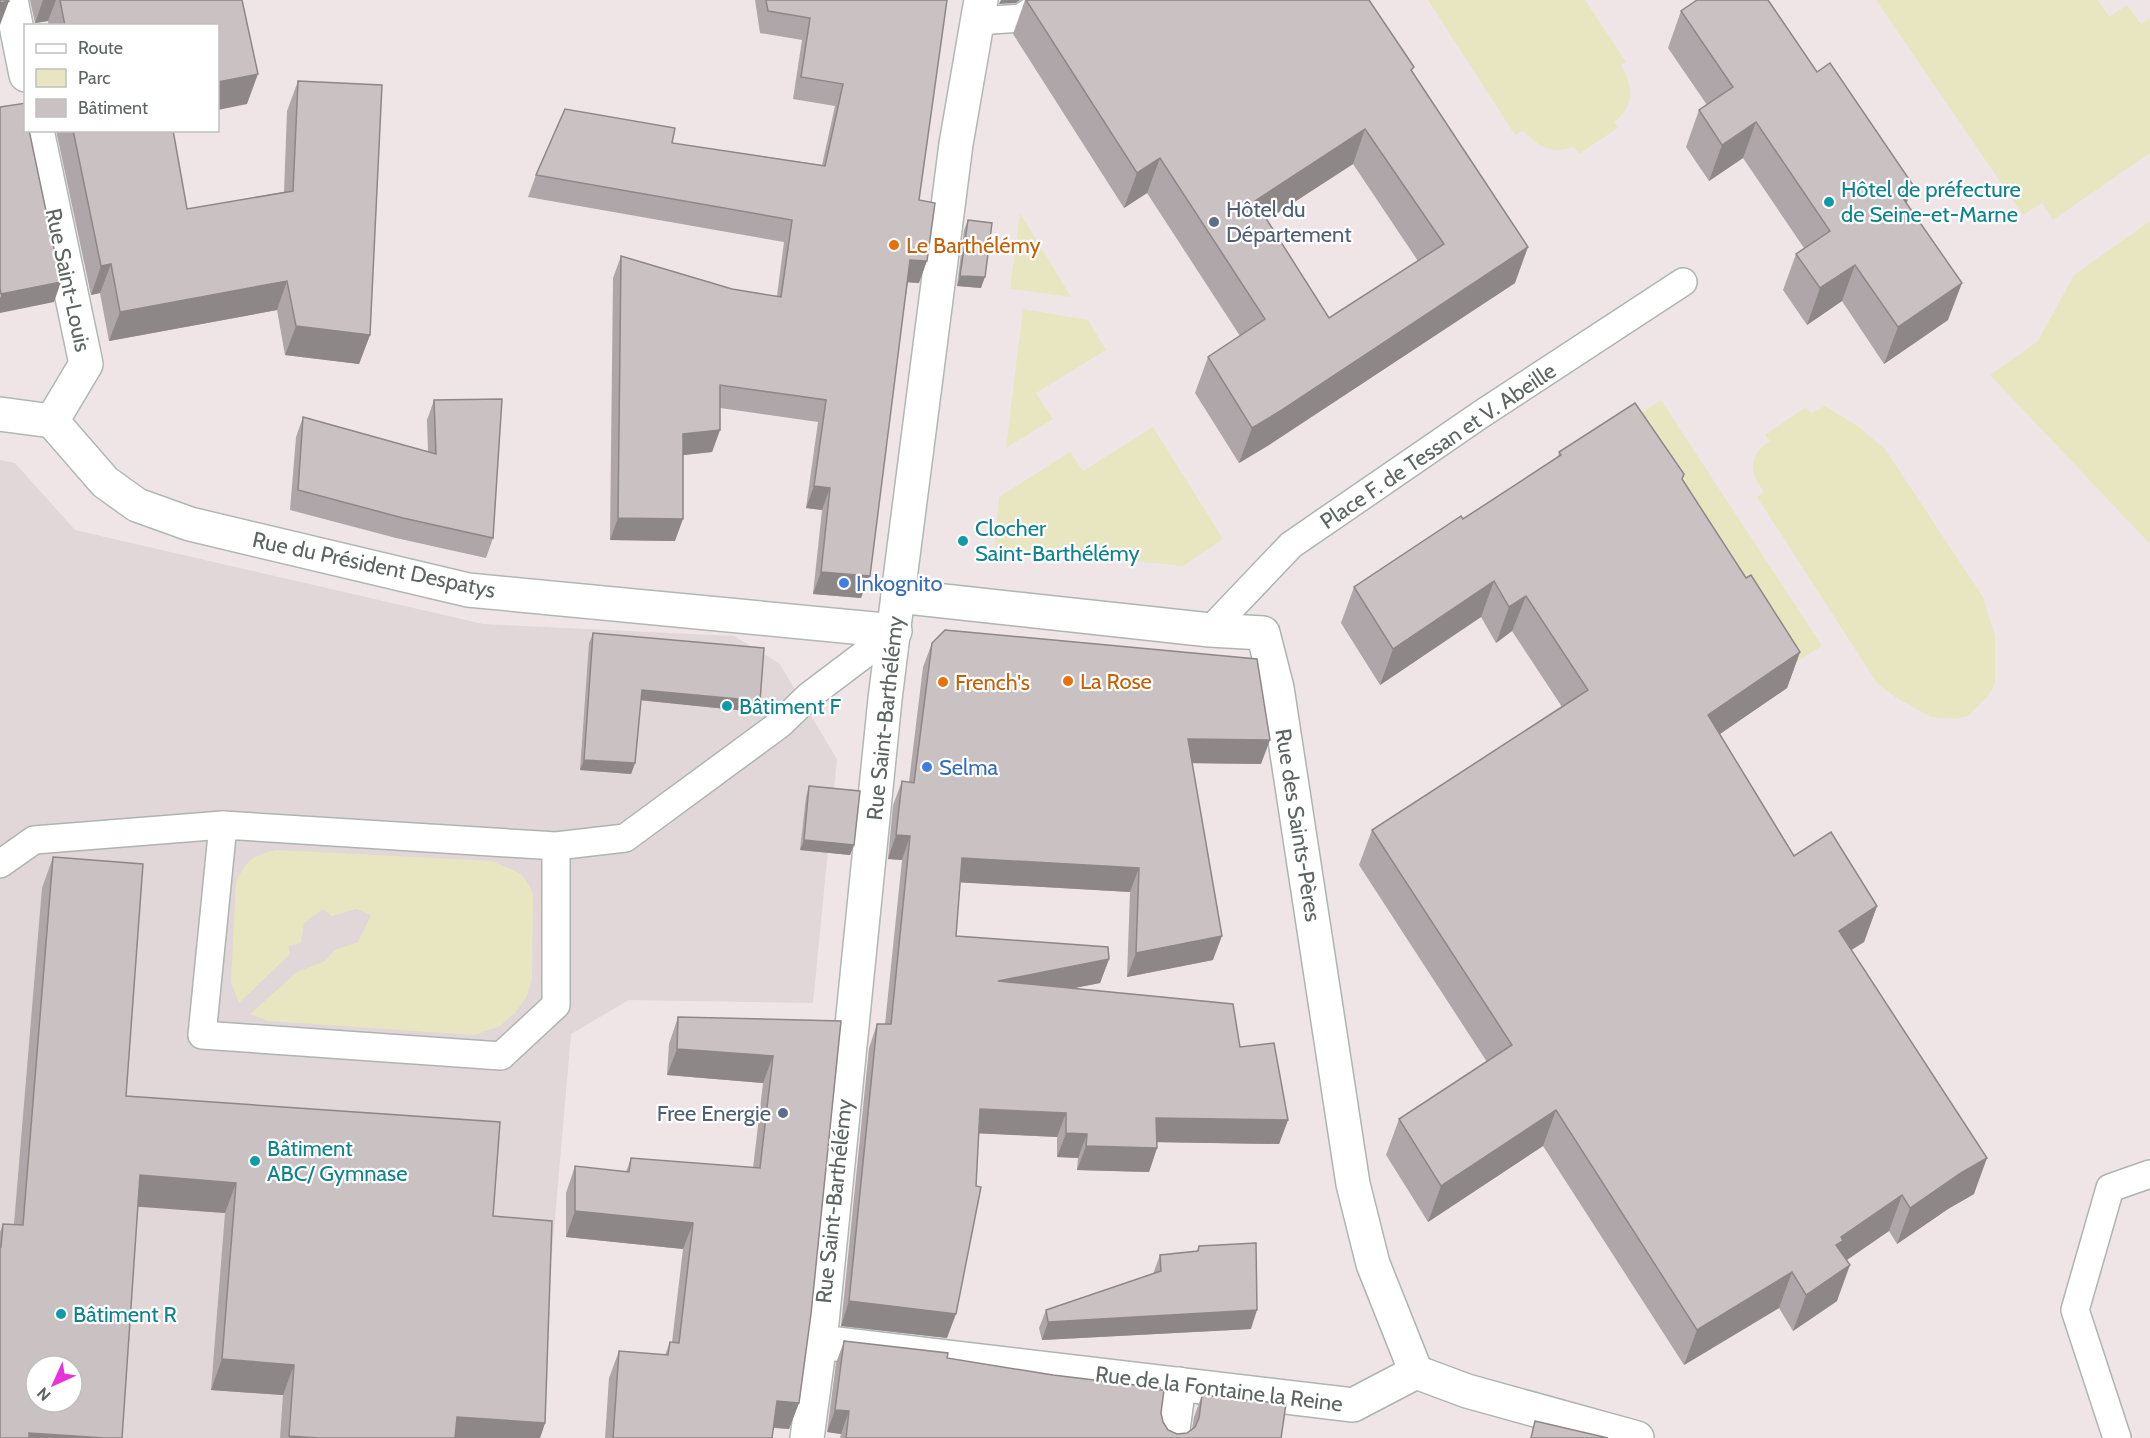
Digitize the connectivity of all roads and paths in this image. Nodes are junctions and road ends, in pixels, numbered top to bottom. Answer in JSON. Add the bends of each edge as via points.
{"nodes":[{"id":1,"x":11,"y":0,"type":"edge"},
{"id":2,"x":1048,"y":0,"type":"edge"},
{"id":3,"x":980,"y":11,"type":"edge"},
{"id":4,"x":24,"y":65,"type":"edge"},
{"id":5,"x":37,"y":132,"type":"edge"},
{"id":6,"x":1683,"y":282,"type":"dead end"},
{"id":7,"x":0,"y":414,"type":"edge"},
{"id":8,"x":52,"y":421,"type":"junction"},
{"id":9,"x":898,"y":596,"type":"junction"},
{"id":10,"x":1210,"y":630,"type":"junction"},
{"id":11,"x":895,"y":632,"type":"junction"},
{"id":12,"x":223,"y":825,"type":"junction"},
{"id":13,"x":556,"y":846,"type":"junction"},
{"id":14,"x":0,"y":864,"type":"edge"},
{"id":15,"x":2150,"y":1174,"type":"edge"},
{"id":16,"x":820,"y":1342,"type":"junction"},
{"id":17,"x":1416,"y":1372,"type":"junction"},
{"id":18,"x":1179,"y":1384,"type":"junction"},
{"id":19,"x":807,"y":1438,"type":"edge"},
{"id":20,"x":1172,"y":1438,"type":"edge"},
{"id":21,"x":1637,"y":1438,"type":"edge"},
{"id":22,"x":2117,"y":1438,"type":"edge"}],
"edges":[{"from":1,"to":4,"type":"street"},
{"from":2,"to":3,"type":"lane","via":[[1021,18]]},
{"from":3,"to":9,"type":"street","name":"Rue Saint-Barthélémy","via":[[956,144]]},
{"from":5,"to":8,"type":"street","name":"Rue Saint-Louis","via":[[86,364]]},
{"from":6,"to":10,"type":"lane","name":"Place F. de Tessan et V. Abeille","via":[[1480,415],[1291,546]]},
{"from":7,"to":8,"type":"street"},
{"from":8,"to":11,"type":"street","name":"Rue du Président Despatys","via":[[105,482],[121,494],[137,505],[190,524],[468,590]]},
{"from":9,"to":10,"type":"street","name":"Rue des Saints-Pères"},
{"from":9,"to":11,"type":"street","name":"Rue Saint-Barthélémy"},
{"from":10,"to":17,"type":"street","name":"Rue des Saints-Pères","via":[[1263,633],[1277,688],[1353,1184],[1373,1264]]},
{"from":11,"to":13,"type":"lane","via":[[809,696],[780,724],[625,838]]},
{"from":11,"to":16,"type":"street","name":"Rue Saint-Barthélémy"},
{"from":12,"to":13,"type":"lane"},
{"from":12,"to":13,"type":"lane","via":[[202,1035],[501,1056],[556,1005]]},
{"from":12,"to":14,"type":"lane","via":[[34,840]]},
{"from":15,"to":22,"type":"lane","via":[[2110,1188],[2074,1310]]},
{"from":16,"to":18,"type":"street","name":"Rue de la Fontaine la Reine"},
{"from":16,"to":19,"type":"street","name":"Rue Saint-Barthélémy"},
{"from":17,"to":18,"type":"street","name":"Rue de la Fontaine la Reine","via":[[1353,1405]]},
{"from":17,"to":21,"type":"street","via":[[1467,1391]]},
{"from":18,"to":20,"type":"street"}]}
